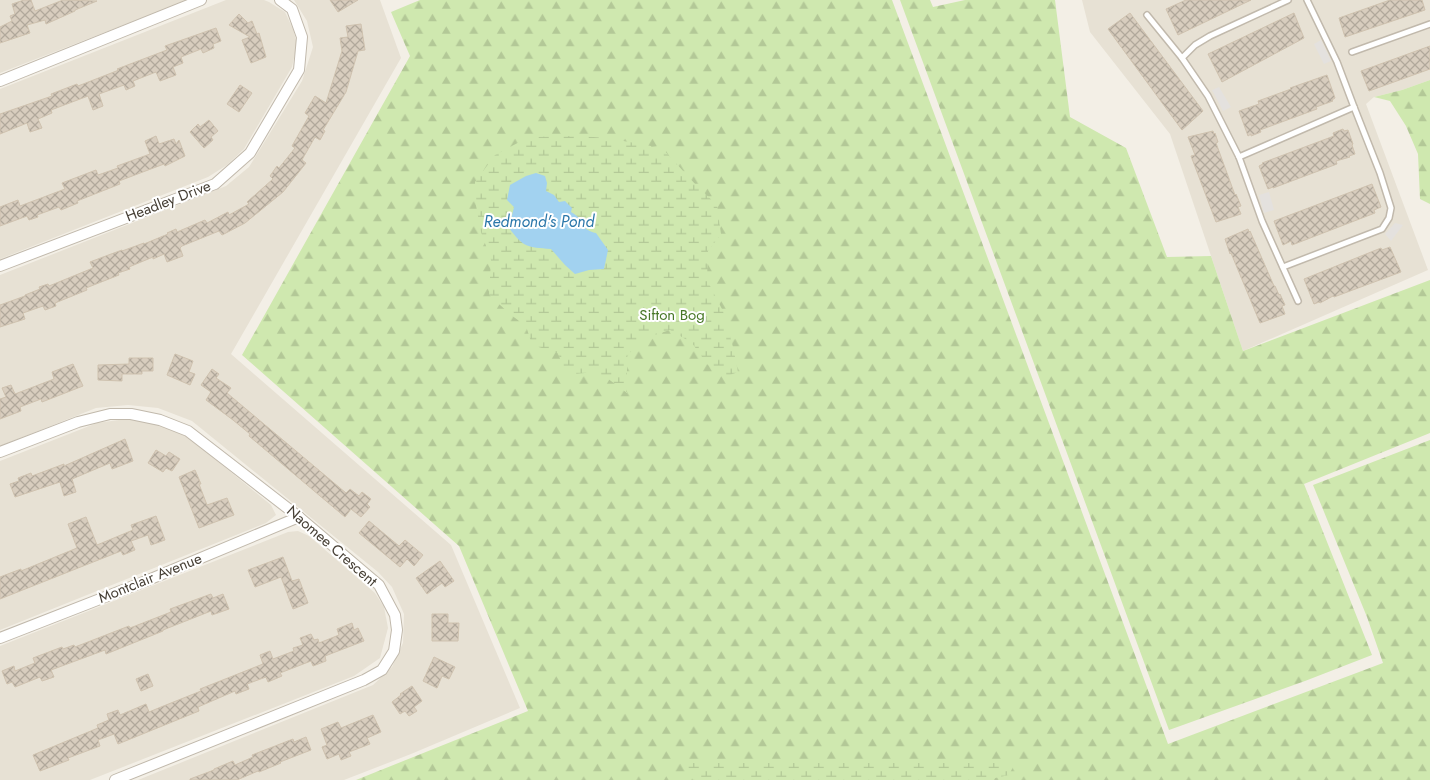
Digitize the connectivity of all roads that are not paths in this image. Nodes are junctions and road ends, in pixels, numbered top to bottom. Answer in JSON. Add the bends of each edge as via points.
{"nodes":[{"id":1,"x":201,"y":0,"type":"edge"},
{"id":2,"x":280,"y":0,"type":"edge"},
{"id":3,"x":1288,"y":0,"type":"edge"},
{"id":4,"x":1307,"y":0,"type":"edge"},
{"id":5,"x":1147,"y":16,"type":"dead end"},
{"id":6,"x":1430,"y":24,"type":"edge"},
{"id":7,"x":1352,"y":52,"type":"dead end"},
{"id":8,"x":1182,"y":58,"type":"junction"},
{"id":9,"x":0,"y":81,"type":"edge"},
{"id":10,"x":1354,"y":107,"type":"junction"},
{"id":11,"x":1239,"y":157,"type":"junction"},
{"id":12,"x":0,"y":266,"type":"edge"},
{"id":13,"x":1283,"y":267,"type":"junction"},
{"id":14,"x":1298,"y":301,"type":"dead end"},
{"id":15,"x":0,"y":452,"type":"edge"},
{"id":16,"x":299,"y":517,"type":"junction"},
{"id":17,"x":0,"y":638,"type":"edge"},
{"id":18,"x":118,"y":779,"type":"edge"}],
"edges":[{"from":1,"to":9,"type":"street"},
{"from":2,"to":12,"type":"street","name":"Headley Drive","via":[[292,9],[302,36],[299,70],[250,153],[215,184]]},
{"from":3,"to":8,"type":"lane","via":[[1210,36]]},
{"from":4,"to":10,"type":"lane","via":[[1337,62]]},
{"from":5,"to":8,"type":"lane"},
{"from":6,"to":7,"type":"lane"},
{"from":8,"to":11,"type":"lane","via":[[1208,96]]},
{"from":10,"to":11,"type":"lane"},
{"from":10,"to":13,"type":"lane","via":[[1380,173],[1391,208],[1389,218],[1382,229]]},
{"from":11,"to":13,"type":"lane"},
{"from":13,"to":14,"type":"lane"},
{"from":15,"to":16,"type":"street","name":"Naomee Crescent","via":[[78,422],[110,414],[131,414],[160,420],[188,431]]},
{"from":16,"to":17,"type":"street","name":"Montclair Avenue"},
{"from":16,"to":18,"type":"street","name":"Naomee Crescent","via":[[379,585],[395,616],[397,630],[394,651],[382,670]]}]}
